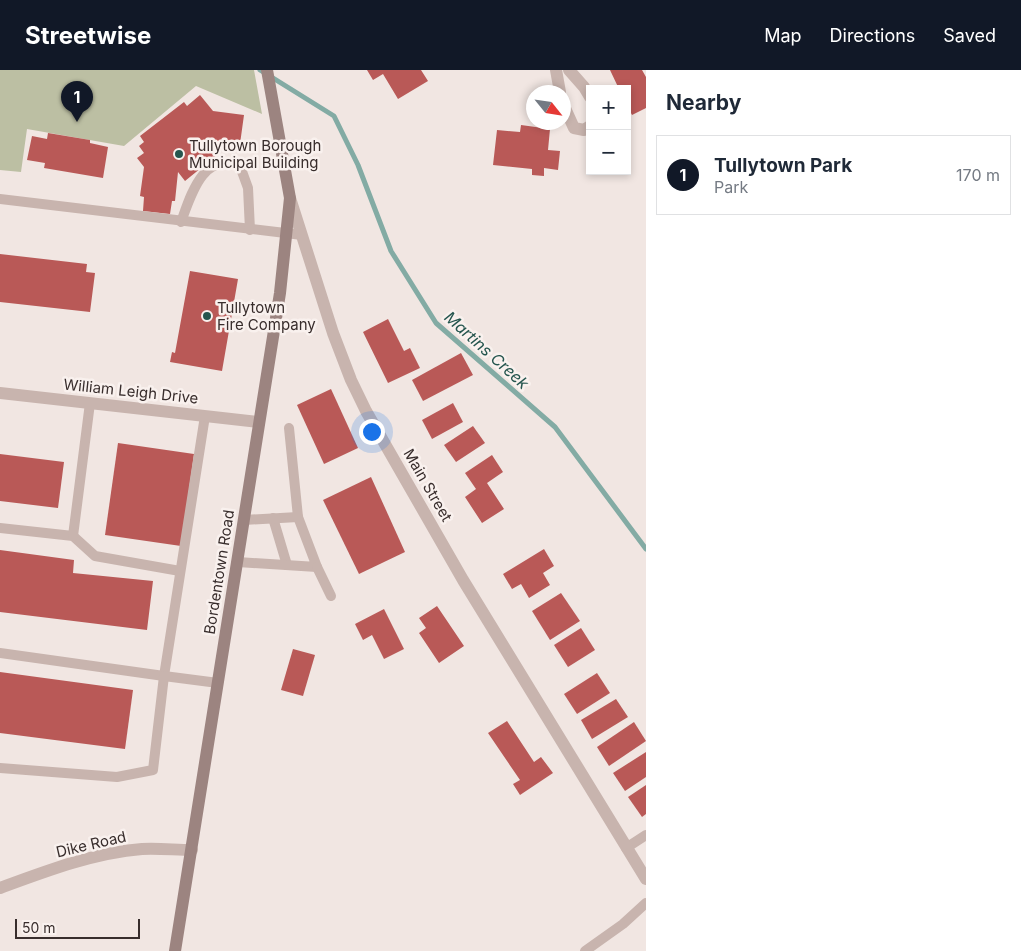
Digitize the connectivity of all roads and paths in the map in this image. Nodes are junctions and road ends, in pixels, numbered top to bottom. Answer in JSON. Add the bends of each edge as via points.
{"nodes":[{"id":1,"x":267,"y":70,"type":"edge"},
{"id":2,"x":556,"y":70,"type":"edge"},
{"id":3,"x":569,"y":70,"type":"edge"},
{"id":4,"x":559,"y":85,"type":"edge"},
{"id":5,"x":586,"y":90,"type":"edge"},
{"id":6,"x":571,"y":121,"type":"edge"},
{"id":7,"x":586,"y":129,"type":"edge"},
{"id":8,"x":290,"y":198,"type":"junction"},
{"id":9,"x":0,"y":199,"type":"edge"},
{"id":10,"x":180,"y":222,"type":"junction"},
{"id":11,"x":250,"y":230,"type":"junction"},
{"id":12,"x":286,"y":234,"type":"junction"},
{"id":13,"x":302,"y":235,"type":"junction"},
{"id":14,"x":0,"y":392,"type":"edge"},
{"id":15,"x":90,"y":403,"type":"junction"},
{"id":16,"x":205,"y":416,"type":"junction"},
{"id":17,"x":259,"y":422,"type":"junction"},
{"id":18,"x":289,"y":428,"type":"dead end"},
{"id":19,"x":273,"y":518,"type":"junction"},
{"id":20,"x":298,"y":518,"type":"junction"},
{"id":21,"x":244,"y":520,"type":"junction"},
{"id":22,"x":0,"y":528,"type":"edge"},
{"id":23,"x":73,"y":536,"type":"junction"},
{"id":24,"x":238,"y":562,"type":"junction"},
{"id":25,"x":287,"y":565,"type":"junction"},
{"id":26,"x":317,"y":567,"type":"junction"},
{"id":27,"x":180,"y":572,"type":"junction"},
{"id":28,"x":331,"y":596,"type":"dead end"},
{"id":29,"x":0,"y":654,"type":"edge"},
{"id":30,"x":164,"y":676,"type":"junction"},
{"id":31,"x":218,"y":683,"type":"junction"},
{"id":32,"x":0,"y":768,"type":"edge"},
{"id":33,"x":646,"y":835,"type":"edge"},
{"id":34,"x":626,"y":848,"type":"junction"},
{"id":35,"x":192,"y":850,"type":"junction"},
{"id":36,"x":646,"y":879,"type":"edge"},
{"id":37,"x":0,"y":888,"type":"edge"},
{"id":38,"x":646,"y":902,"type":"edge"},
{"id":39,"x":175,"y":951,"type":"edge"},
{"id":40,"x":585,"y":951,"type":"edge"}],
"edges":[{"from":1,"to":8,"type":"street","name":"Main Street"},
{"from":2,"to":4,"type":"street"},
{"from":3,"to":5,"type":"street"},
{"from":6,"to":7,"type":"street","via":[[574,128]]},
{"from":8,"to":12,"type":"street","name":"Bordentown Road"},
{"from":8,"to":13,"type":"street","name":"Main Street"},
{"from":9,"to":10,"type":"lane"},
{"from":10,"to":11,"type":"lane"},
{"from":10,"to":11,"type":"lane","via":[[202,174],[218,163],[230,162],[240,166],[248,188]]},
{"from":11,"to":12,"type":"lane"},
{"from":12,"to":13,"type":"lane"},
{"from":12,"to":17,"type":"street","name":"Bordentown Road","via":[[280,294]]},
{"from":13,"to":34,"type":"street","name":"Main Street","via":[[333,333],[366,411]]},
{"from":14,"to":15,"type":"street","name":"William Leigh Drive"},
{"from":15,"to":16,"type":"street","name":"William Leigh Drive"},
{"from":15,"to":23,"type":"lane"},
{"from":16,"to":17,"type":"street","name":"William Leigh Drive"},
{"from":16,"to":27,"type":"lane"},
{"from":17,"to":21,"type":"street","name":"Bordentown Road"},
{"from":18,"to":20,"type":"lane"},
{"from":19,"to":20,"type":"lane"},
{"from":19,"to":21,"type":"lane"},
{"from":19,"to":25,"type":"lane"},
{"from":20,"to":26,"type":"lane"},
{"from":21,"to":24,"type":"street","name":"Bordentown Road"},
{"from":22,"to":23,"type":"lane"},
{"from":23,"to":27,"type":"lane","via":[[95,556]]},
{"from":24,"to":25,"type":"lane"},
{"from":24,"to":31,"type":"street","name":"Bordentown Road"},
{"from":25,"to":26,"type":"lane"},
{"from":26,"to":28,"type":"lane"},
{"from":27,"to":30,"type":"lane"},
{"from":29,"to":30,"type":"lane"},
{"from":30,"to":31,"type":"lane"},
{"from":30,"to":32,"type":"lane","via":[[153,770],[117,777]]},
{"from":31,"to":35,"type":"street","name":"Bordentown Road"},
{"from":33,"to":34,"type":"lane"},
{"from":34,"to":36,"type":"street","name":"Main Street"},
{"from":35,"to":37,"type":"street","name":"Dike Road","via":[[142,849],[109,854],[77,861]]},
{"from":35,"to":39,"type":"street","name":"Bordentown Road"},
{"from":38,"to":40,"type":"lane","via":[[623,924]]}]}
